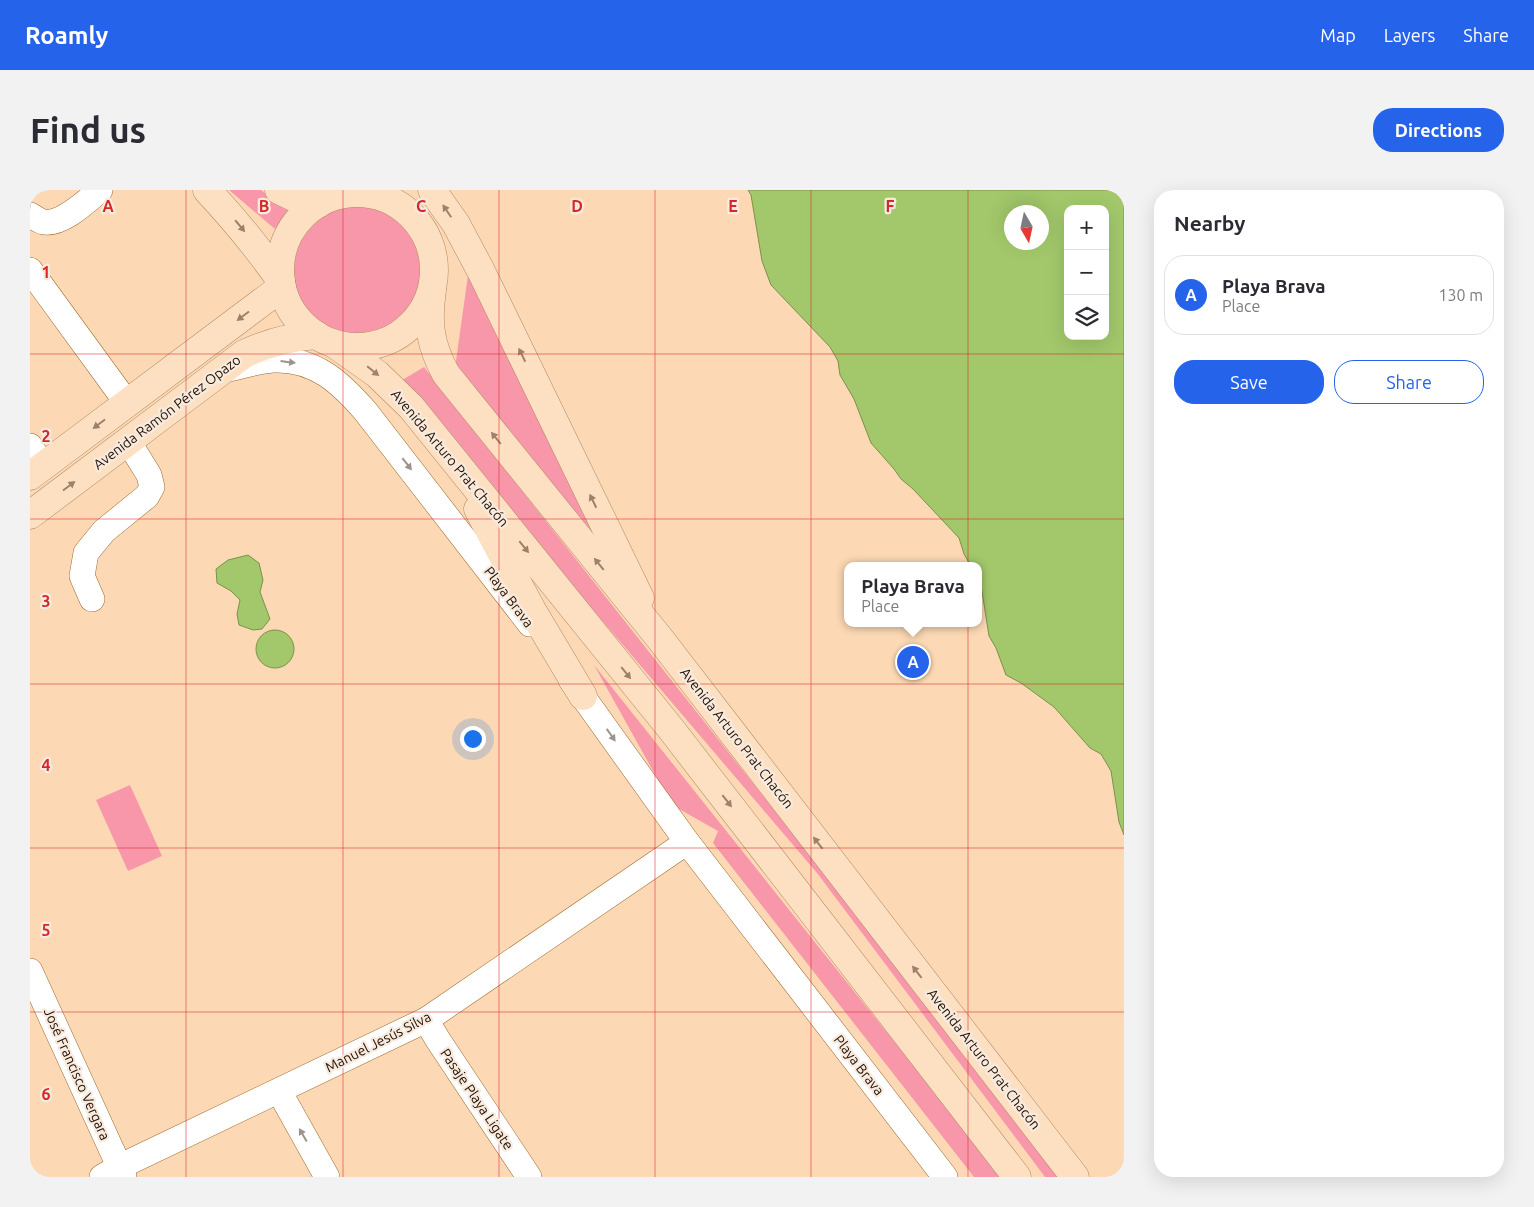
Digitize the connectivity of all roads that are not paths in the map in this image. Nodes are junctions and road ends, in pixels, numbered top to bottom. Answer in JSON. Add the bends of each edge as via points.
{"nodes":[{"id":1,"x":100,"y":190,"type":"edge"},
{"id":2,"x":207,"y":190,"type":"edge"},
{"id":3,"x":279,"y":190,"type":"edge"},
{"id":4,"x":432,"y":190,"type":"edge"},
{"id":5,"x":319,"y":197,"type":"edge"},
{"id":6,"x":403,"y":201,"type":"edge"},
{"id":7,"x":30,"y":215,"type":"edge"},
{"id":8,"x":30,"y":270,"type":"edge"},
{"id":9,"x":282,"y":284,"type":"junction"},
{"id":10,"x":432,"y":290,"type":"junction"},
{"id":11,"x":324,"y":339,"type":"junction"},
{"id":12,"x":223,"y":370,"type":"junction"},
{"id":13,"x":127,"y":403,"type":"junction"},
{"id":14,"x":128,"y":441,"type":"junction"},
{"id":15,"x":445,"y":448,"type":"junction"},
{"id":16,"x":34,"y":463,"type":"edge"},
{"id":17,"x":30,"y":515,"type":"edge"},
{"id":18,"x":92,"y":599,"type":"dead end"},
{"id":19,"x":660,"y":640,"type":"junction"},
{"id":20,"x":583,"y":696,"type":"junction"},
{"id":21,"x":687,"y":842,"type":"junction"},
{"id":22,"x":30,"y":971,"type":"edge"},
{"id":23,"x":426,"y":1020,"type":"junction"},
{"id":24,"x":279,"y":1091,"type":"junction"},
{"id":25,"x":115,"y":1174,"type":"edge"},
{"id":26,"x":327,"y":1177,"type":"edge"},
{"id":27,"x":529,"y":1177,"type":"edge"},
{"id":28,"x":946,"y":1177,"type":"edge"},
{"id":29,"x":1017,"y":1177,"type":"edge"},
{"id":30,"x":1075,"y":1177,"type":"edge"}],
"edges":[{"from":1,"to":7,"type":"street","via":[[82,206],[58,220],[41,222]]},
{"from":2,"to":9,"type":"main road","one_way":true,"via":[[256,246]]},
{"from":3,"to":5,"type":"main road","via":[[302,201]]},
{"from":19,"to":4,"type":"main road","one_way":true,"via":[[481,271],[456,224]]},
{"from":5,"to":6,"type":"main road","name":"Avenida Arturo Prat Chacón","via":[[365,194]]},
{"from":5,"to":9,"type":"main road","name":"Avenida Arturo Prat Chacón","via":[[288,237],[281,258]]},
{"from":6,"to":10,"type":"main road","name":"Avenida Arturo Prat Chacón","via":[[424,231],[433,254]]},
{"from":8,"to":13,"type":"street"},
{"from":9,"to":11,"type":"main road","name":"Avenida Arturo Prat Chacón","via":[[298,319]]},
{"from":9,"to":13,"type":"main road","one_way":true},
{"from":10,"to":11,"type":"main road","name":"Avenida Arturo Prat Chacón","via":[[414,322],[394,338],[358,347]]},
{"from":19,"to":10,"type":"main road","name":"Avenida Arturo Prat Chacón","one_way":true,"via":[[446,374],[432,343],[429,325]]},
{"from":11,"to":12,"type":"main road","name":"Avenida Ramón Pérez Opazo","via":[[296,336],[277,340],[244,354]]},
{"from":11,"to":15,"type":"main road","name":"Avenida Arturo Prat Chacón","one_way":true,"via":[[356,358],[394,390]]},
{"from":12,"to":14,"type":"main road","name":"Avenida Ramón Pérez Opazo"},
{"from":12,"to":20,"type":"street","name":"Playa Brava","one_way":true,"via":[[275,360],[289,361],[317,369],[342,386],[465,538]]},
{"from":13,"to":16,"type":"main road","one_way":true},
{"from":17,"to":14,"type":"main road","name":"Avenida Ramón Pérez Opazo","one_way":true},
{"from":14,"to":18,"type":"street","via":[[152,487],[147,496],[104,531],[86,553],[82,576]]},
{"from":15,"to":20,"type":"main road","via":[[533,612]]},
{"from":15,"to":29,"type":"main road","name":"Avenida Arturo Prat Chacón","one_way":true,"via":[[671,729]]},
{"from":30,"to":19,"type":"main road","name":"Avenida Arturo Prat Chacón","one_way":true},
{"from":20,"to":21,"type":"street","name":"Playa Brava","one_way":true},
{"from":21,"to":23,"type":"street","name":"Manuel Jesús Silva"},
{"from":21,"to":28,"type":"street","name":"Playa Brava"},
{"from":22,"to":25,"type":"street","name":"José Francisco Vergara"},
{"from":23,"to":24,"type":"street","name":"Manuel Jesús Silva"},
{"from":23,"to":27,"type":"street","name":"Pasaje Playa Ligate"},
{"from":24,"to":25,"type":"street","name":"Manuel Jesús Silva"},
{"from":26,"to":24,"type":"street","one_way":true}]}
